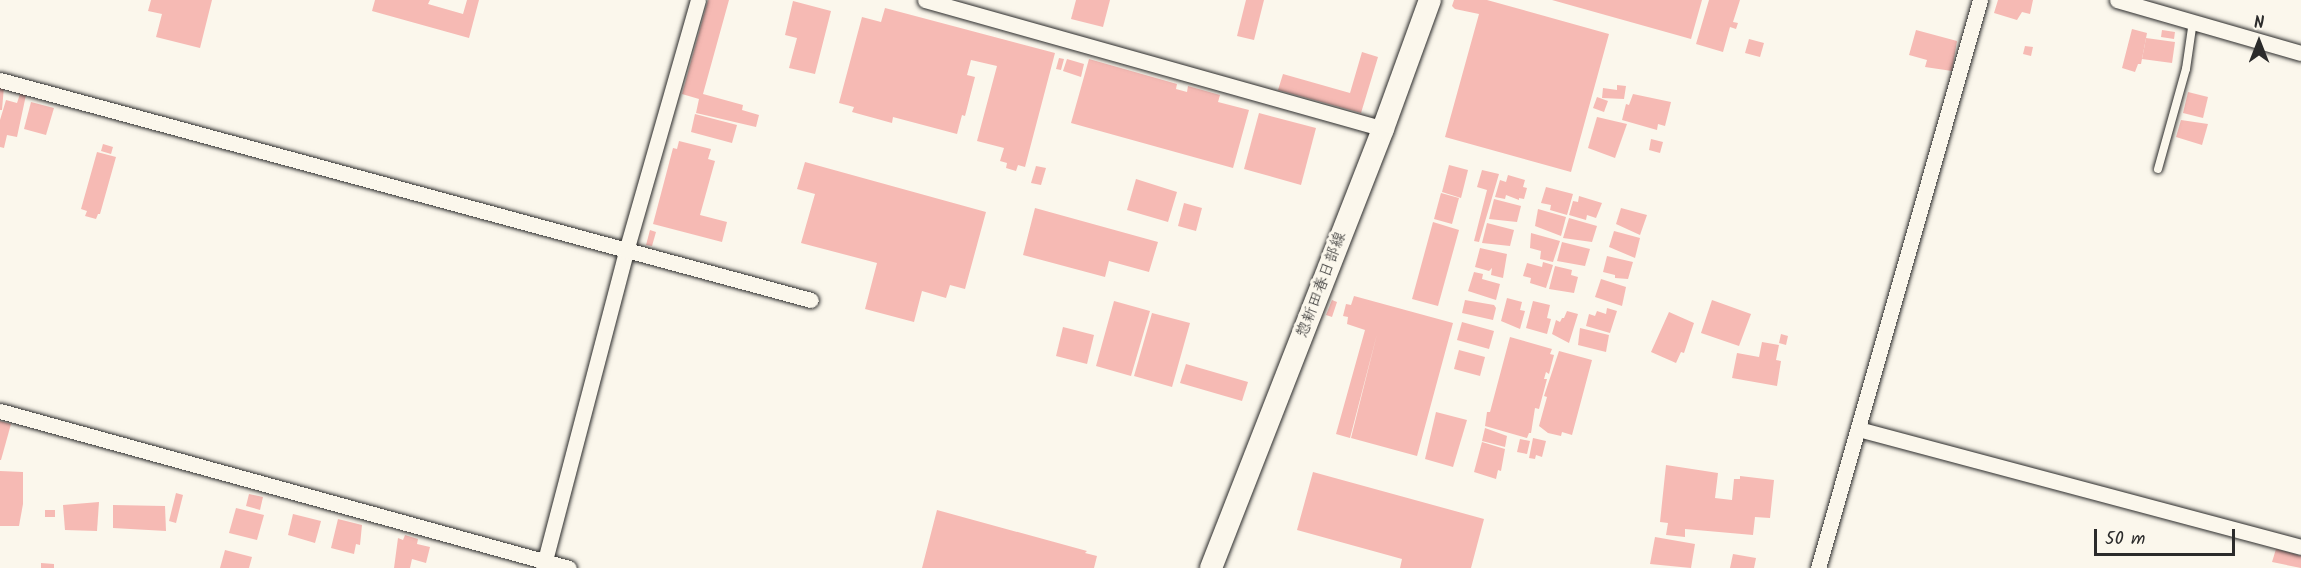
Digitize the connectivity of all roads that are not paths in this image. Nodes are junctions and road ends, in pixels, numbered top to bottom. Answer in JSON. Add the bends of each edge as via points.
{"nodes":[{"id":1,"x":698,"y":0,"type":"edge"},
{"id":2,"x":925,"y":0,"type":"edge"},
{"id":3,"x":1430,"y":0,"type":"edge"},
{"id":4,"x":1980,"y":0,"type":"edge"},
{"id":5,"x":2117,"y":0,"type":"edge"},
{"id":6,"x":2193,"y":21,"type":"junction"},
{"id":7,"x":2301,"y":53,"type":"edge"},
{"id":8,"x":0,"y":80,"type":"edge"},
{"id":9,"x":1383,"y":129,"type":"junction"},
{"id":10,"x":2158,"y":169,"type":"dead end"},
{"id":11,"x":626,"y":251,"type":"junction"},
{"id":12,"x":811,"y":300,"type":"dead end"},
{"id":13,"x":0,"y":411,"type":"edge"},
{"id":14,"x":1858,"y":429,"type":"junction"},
{"id":15,"x":2301,"y":547,"type":"edge"},
{"id":16,"x":544,"y":565,"type":"edge"},
{"id":17,"x":569,"y":568,"type":"edge"},
{"id":18,"x":1211,"y":568,"type":"edge"},
{"id":19,"x":1818,"y":568,"type":"edge"}],
"edges":[{"from":1,"to":11,"type":"street"},
{"from":2,"to":9,"type":"street"},
{"from":3,"to":9,"type":"main road","name":"惣新田春日部線"},
{"from":4,"to":14,"type":"street"},
{"from":5,"to":6,"type":"street"},
{"from":6,"to":7,"type":"street"},
{"from":6,"to":10,"type":"lane","via":[[2186,69]]},
{"from":8,"to":11,"type":"street"},
{"from":9,"to":18,"type":"main road","name":"惣新田春日部線"},
{"from":11,"to":12,"type":"street"},
{"from":11,"to":16,"type":"street"},
{"from":13,"to":16,"type":"street"},
{"from":14,"to":15,"type":"street"},
{"from":14,"to":19,"type":"street"},
{"from":16,"to":17,"type":"street"}]}
